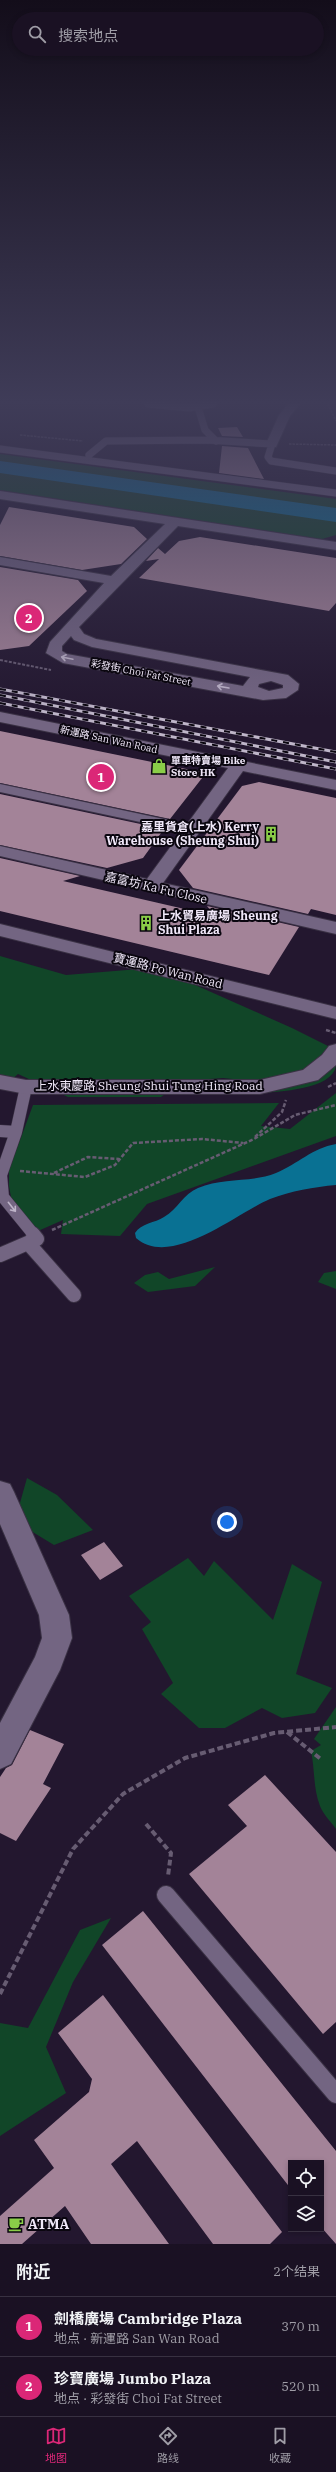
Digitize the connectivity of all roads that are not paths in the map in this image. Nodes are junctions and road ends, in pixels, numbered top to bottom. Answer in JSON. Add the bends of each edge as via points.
{"nodes":[{"id":1,"x":92,"y":509,"type":"edge"},
{"id":2,"x":174,"y":521,"type":"junction"},
{"id":3,"x":336,"y":546,"type":"edge"},
{"id":4,"x":0,"y":561,"type":"edge"},
{"id":5,"x":114,"y":581,"type":"junction"},
{"id":6,"x":71,"y":627,"type":"junction"},
{"id":7,"x":270,"y":676,"type":"junction"},
{"id":8,"x":261,"y":694,"type":"junction"},
{"id":9,"x":0,"y":717,"type":"edge"},
{"id":10,"x":238,"y":766,"type":"junction"},
{"id":11,"x":336,"y":785,"type":"edge"},
{"id":12,"x":0,"y":788,"type":"edge"},
{"id":13,"x":173,"y":825,"type":"dead end"},
{"id":14,"x":0,"y":851,"type":"edge"},
{"id":15,"x":151,"y":887,"type":"junction"},
{"id":16,"x":336,"y":928,"type":"edge"},
{"id":17,"x":0,"y":930,"type":"edge"},
{"id":18,"x":336,"y":1013,"type":"edge"},
{"id":19,"x":336,"y":1051,"type":"edge"},
{"id":20,"x":0,"y":1082,"type":"edge"},
{"id":21,"x":26,"y":1087,"type":"junction"},
{"id":22,"x":0,"y":1131,"type":"edge"},
{"id":23,"x":16,"y":1132,"type":"junction"},
{"id":24,"x":31,"y":1240,"type":"junction"},
{"id":25,"x":0,"y":1255,"type":"edge"},
{"id":26,"x":74,"y":1295,"type":"dead end"},
{"id":27,"x":0,"y":1492,"type":"edge"},
{"id":28,"x":0,"y":1754,"type":"edge"},
{"id":29,"x":166,"y":1895,"type":"road end"},
{"id":30,"x":336,"y":2094,"type":"edge"}],
"edges":[{"from":1,"to":2,"type":"street"},
{"from":2,"to":3,"type":"street"},
{"from":2,"to":5,"type":"street","name":"彩發街 Choi Fat Street"},
{"from":4,"to":5,"type":"street"},
{"from":5,"to":6,"type":"street","name":"彩發街 Choi Fat Street"},
{"from":6,"to":7,"type":"street","name":"彩發街 Choi Fat Street","via":[[85,640],[138,658]]},
{"from":8,"to":6,"type":"street","name":"彩發街 Choi Fat Street","one_way":true,"via":[[57,656],[52,650]]},
{"from":7,"to":8,"type":"street","via":[[257,678],[250,684],[252,690]]},
{"from":7,"to":8,"type":"street","name":"彩發街 Choi Fat Street","via":[[288,681],[292,687],[275,696]]},
{"from":9,"to":10,"type":"street","name":"新運路 San Wan Road"},
{"from":10,"to":11,"type":"street","name":"新運路 San Wan Road"},
{"from":10,"to":15,"type":"street"},
{"from":12,"to":13,"type":"street"},
{"from":14,"to":15,"type":"street","name":"嘉富坊 Ka Fu Close"},
{"from":15,"to":16,"type":"street","name":"嘉富坊 Ka Fu Close"},
{"from":17,"to":18,"type":"street","name":"寶運路 Po Wan Road"},
{"from":19,"to":21,"type":"street","name":"上水東慶路 Sheung Shui Tung Hing Road","via":[[310,1075],[260,1087]]},
{"from":20,"to":21,"type":"street","name":"上水東慶路 Sheung Shui Tung Hing Road"},
{"from":21,"to":23,"type":"lane"},
{"from":22,"to":23,"type":"lane"},
{"from":23,"to":24,"type":"lane","one_way":true,"via":[[1,1175],[3,1196]]},
{"from":24,"to":25,"type":"lane"},
{"from":24,"to":26,"type":"lane"},
{"from":27,"to":28,"type":"street","via":[[54,1615],[57,1638],[49,1661]]},
{"from":29,"to":30,"type":"lane"}]}
